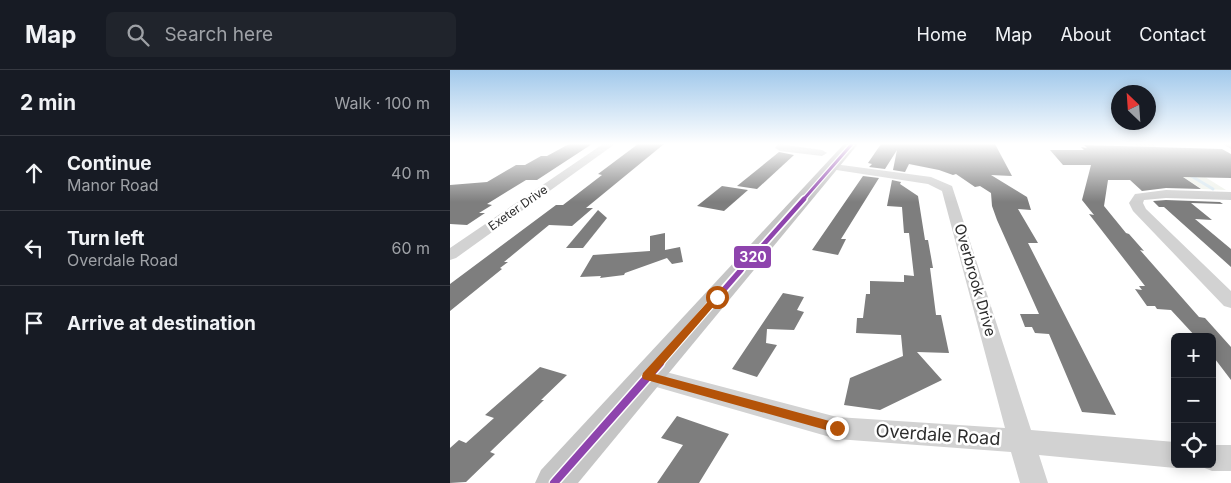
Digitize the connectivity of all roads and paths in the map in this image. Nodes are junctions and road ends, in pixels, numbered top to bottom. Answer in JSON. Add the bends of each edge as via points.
{"nodes":[{"id":1,"x":582,"y":163,"type":"edge"},
{"id":2,"x":827,"y":163,"type":"edge"},
{"id":3,"x":871,"y":163,"type":"edge"},
{"id":4,"x":1231,"y":196,"type":"edge"},
{"id":5,"x":450,"y":255,"type":"edge"},
{"id":6,"x":1231,"y":302,"type":"edge"},
{"id":7,"x":647,"y":376,"type":"junction"},
{"id":8,"x":1022,"y":441,"type":"junction"},
{"id":9,"x":1171,"y":455,"type":"edge"},
{"id":10,"x":1216,"y":458,"type":"edge"},
{"id":11,"x":1231,"y":458,"type":"edge"},
{"id":12,"x":554,"y":483,"type":"edge"},
{"id":13,"x":1034,"y":483,"type":"edge"}],
"edges":[{"from":1,"to":5,"type":"street","name":"Exeter Drive"},
{"from":2,"to":7,"type":"main road"},
{"from":3,"to":8,"type":"street","name":"Overbrook Drive","via":[[948,189]]},
{"from":4,"to":6,"type":"street","via":[[1166,194],[1137,200],[1137,207]]},
{"from":7,"to":8,"type":"street","name":"Overdale Road","via":[[837,428]]},
{"from":7,"to":12,"type":"main road"},
{"from":8,"to":9,"type":"street","name":"Overdale Road"},
{"from":8,"to":13,"type":"street","name":"Overbrook Drive"},
{"from":10,"to":11,"type":"street"}]}
